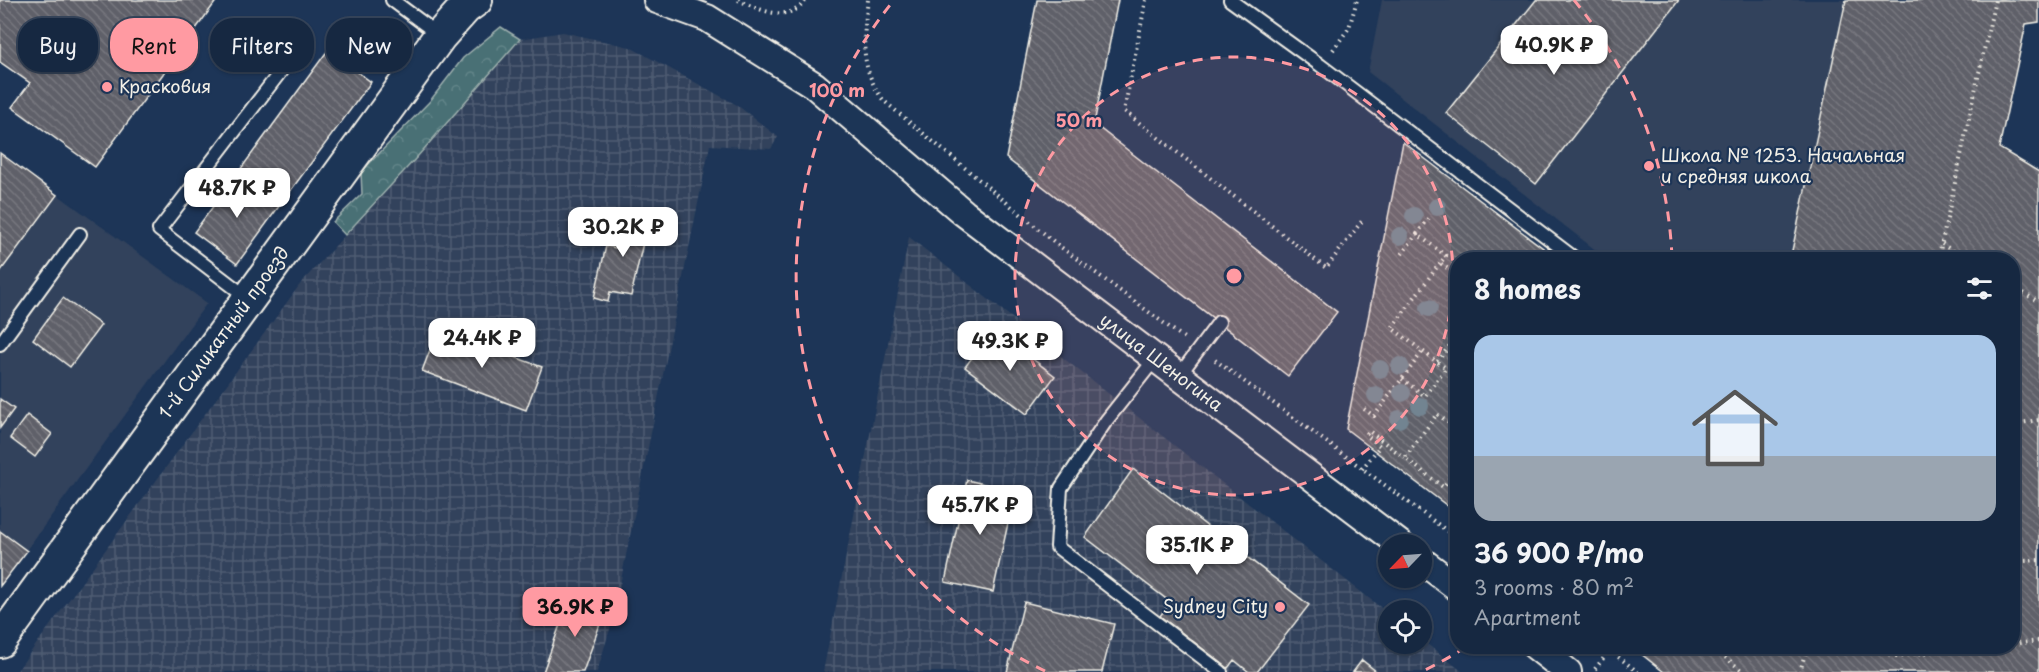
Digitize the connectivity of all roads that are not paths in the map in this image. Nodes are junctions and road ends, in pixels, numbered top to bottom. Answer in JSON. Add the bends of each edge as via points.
{"nodes":[{"id":1,"x":392,"y":0,"type":"edge"},
{"id":2,"x":476,"y":0,"type":"edge"},
{"id":3,"x":657,"y":0,"type":"edge"},
{"id":4,"x":1230,"y":0,"type":"edge"},
{"id":5,"x":440,"y":36,"type":"junction"},
{"id":6,"x":280,"y":72,"type":"edge"},
{"id":7,"x":81,"y":234,"type":"dead end"},
{"id":8,"x":1566,"y":252,"type":"edge"},
{"id":9,"x":249,"y":299,"type":"junction"},
{"id":10,"x":1219,"y":322,"type":"dead end"},
{"id":11,"x":0,"y":344,"type":"edge"},
{"id":12,"x":1155,"y":359,"type":"junction"},
{"id":13,"x":1178,"y":377,"type":"junction"},
{"id":14,"x":1387,"y":534,"type":"edge"},
{"id":15,"x":1432,"y":568,"type":"edge"},
{"id":16,"x":1450,"y":582,"type":"edge"},
{"id":17,"x":0,"y":641,"type":"edge"},
{"id":18,"x":1545,"y":654,"type":"edge"},
{"id":19,"x":1221,"y":672,"type":"edge"},
{"id":20,"x":1568,"y":672,"type":"edge"}],
"edges":[{"from":1,"to":5,"type":"lane"},
{"from":2,"to":5,"type":"street","name":"1-й Силикатный проезд"},
{"from":3,"to":12,"type":"street","name":"улица Шеногина","via":[[707,18],[814,85],[964,213]]},
{"from":4,"to":8,"type":"lane"},
{"from":5,"to":9,"type":"street","name":"1-й Силикатный проезд"},
{"from":6,"to":9,"type":"lane","via":[[159,230]]},
{"from":7,"to":11,"type":"lane"},
{"from":9,"to":17,"type":"street","name":"1-й Силикатный проезд"},
{"from":10,"to":13,"type":"lane"},
{"from":12,"to":13,"type":"street","name":"улица Шеногина"},
{"from":12,"to":19,"type":"lane","via":[[1106,421],[1061,488],[1057,547]]},
{"from":13,"to":14,"type":"street","name":"улица Шеногина"},
{"from":15,"to":16,"type":"street"},
{"from":18,"to":20,"type":"street"}]}
